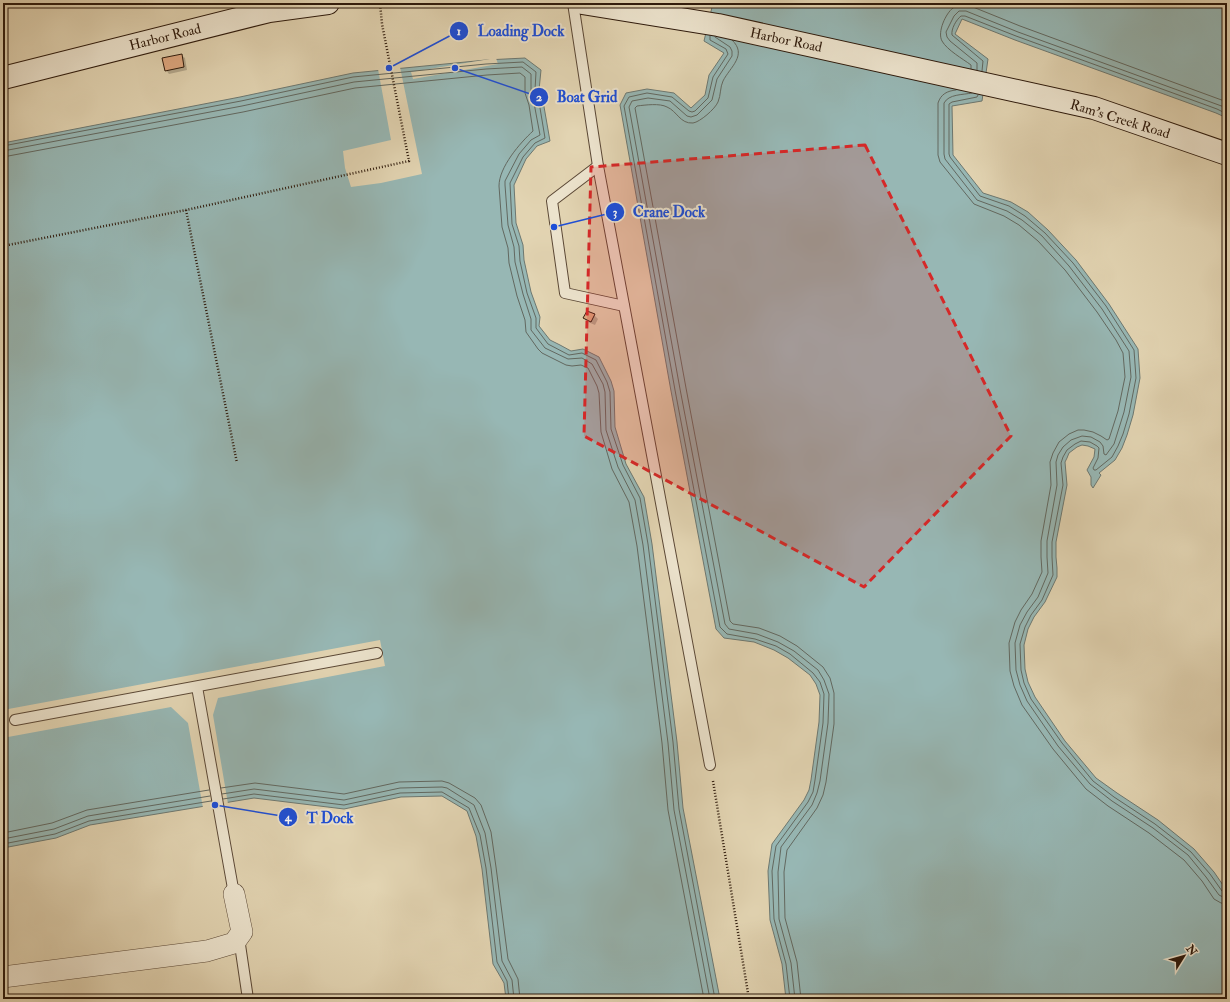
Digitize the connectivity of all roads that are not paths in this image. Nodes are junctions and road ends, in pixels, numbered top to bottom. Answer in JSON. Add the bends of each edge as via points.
{"nodes":[{"id":1,"x":328,"y":3,"type":"edge"},
{"id":2,"x":573,"y":3,"type":"edge"},
{"id":3,"x":582,"y":3,"type":"edge"},
{"id":4,"x":3,"y":78,"type":"edge"},
{"id":5,"x":988,"y":84,"type":"joint"},
{"id":6,"x":1227,"y":154,"type":"edge"},
{"id":7,"x":598,"y":166,"type":"junction"},
{"id":8,"x":624,"y":306,"type":"junction"},
{"id":9,"x":377,"y":653,"type":"dead end"},
{"id":10,"x":197,"y":687,"type":"junction"},
{"id":11,"x":15,"y":720,"type":"dead end"},
{"id":12,"x":710,"y":765,"type":"road end"},
{"id":13,"x":234,"y":894,"type":"joint"},
{"id":14,"x":239,"y":936,"type":"junction"},
{"id":15,"x":3,"y":977,"type":"edge"},
{"id":16,"x":248,"y":999,"type":"edge"}],
"edges":[{"from":1,"to":4,"type":"street","name":"Harbor Road","via":[[270,11]]},
{"from":2,"to":7,"type":"lane"},
{"from":3,"to":5,"type":"street","name":"Harbor Road","via":[[718,25]]},
{"from":5,"to":6,"type":"street","name":"Ram's Creek Road","via":[[1094,108]]},
{"from":7,"to":8,"type":"lane"},
{"from":7,"to":8,"type":"lane","via":[[552,201],[565,293]]},
{"from":8,"to":12,"type":"lane"},
{"from":9,"to":10,"type":"lane"},
{"from":10,"to":11,"type":"lane"},
{"from":10,"to":13,"type":"lane"},
{"from":13,"to":14,"type":"street","via":[[242,932]]},
{"from":14,"to":15,"type":"street","via":[[234,943],[207,951]]},
{"from":14,"to":16,"type":"lane"}]}
